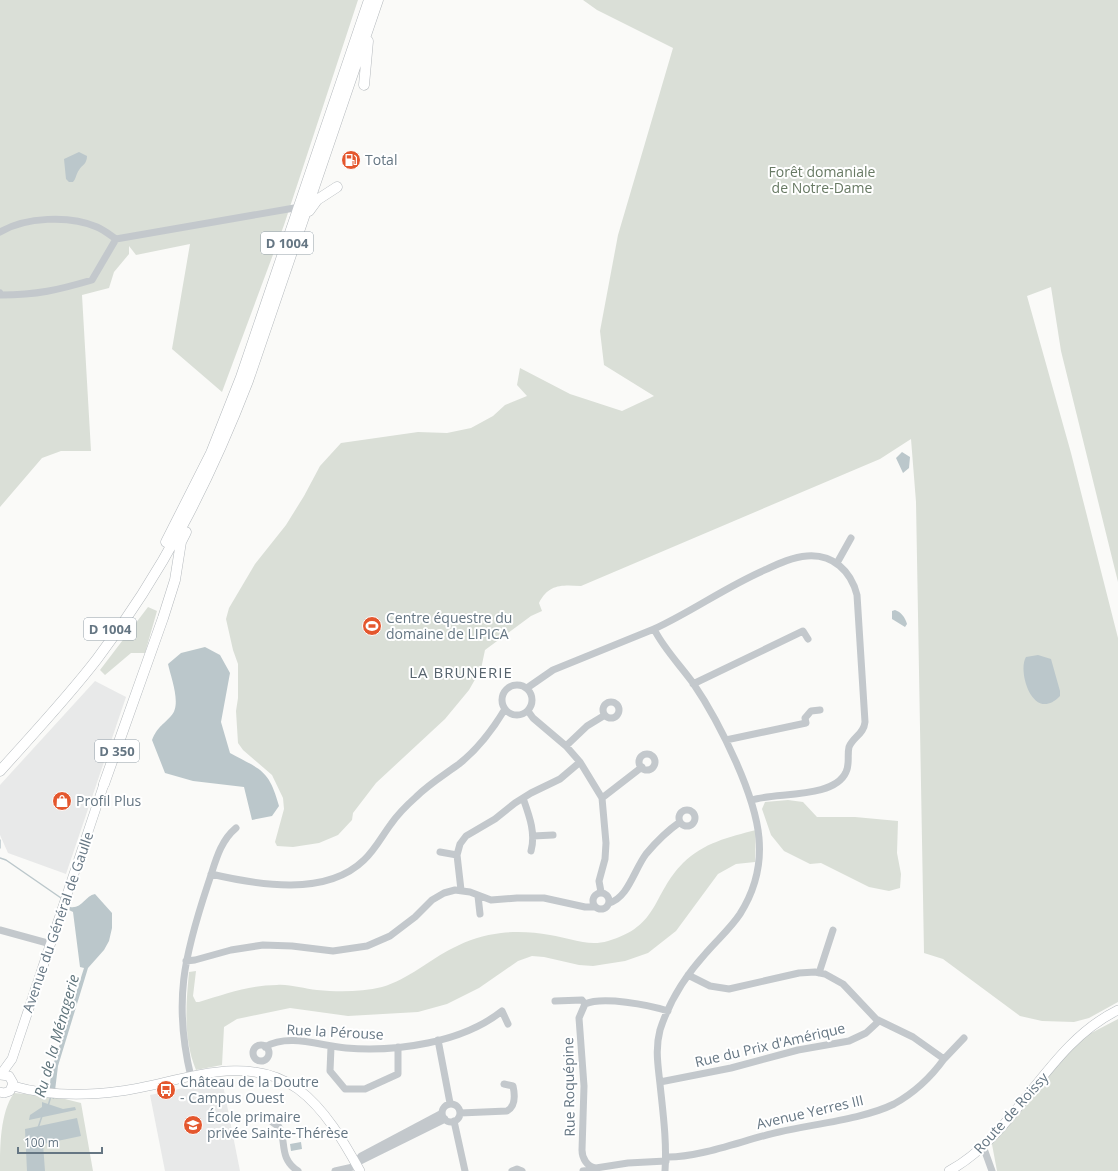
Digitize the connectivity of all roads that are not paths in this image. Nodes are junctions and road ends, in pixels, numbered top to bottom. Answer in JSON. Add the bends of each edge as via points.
{"nodes":[{"id":1,"x":369,"y":0,"type":"edge"},
{"id":2,"x":378,"y":0,"type":"edge"},
{"id":3,"x":369,"y":24,"type":"junction"},
{"id":4,"x":364,"y":85,"type":"dead end"},
{"id":5,"x":337,"y":187,"type":"dead end"},
{"id":6,"x":300,"y":207,"type":"junction"},
{"id":7,"x":304,"y":217,"type":"junction"},
{"id":8,"x":0,"y":232,"type":"edge"},
{"id":9,"x":116,"y":239,"type":"junction"},
{"id":10,"x":0,"y":293,"type":"edge"},
{"id":11,"x":191,"y":512,"type":"junction"},
{"id":12,"x":851,"y":538,"type":"dead end"},
{"id":13,"x":837,"y":563,"type":"junction"},
{"id":14,"x":654,"y":629,"type":"junction"},
{"id":15,"x":808,"y":639,"type":"dead end"},
{"id":16,"x":693,"y":684,"type":"junction"},
{"id":17,"x":527,"y":688,"type":"junction"},
{"id":18,"x":505,"y":709,"type":"junction"},
{"id":19,"x":820,"y":710,"type":"dead end"},
{"id":20,"x":528,"y":711,"type":"junction"},
{"id":21,"x":605,"y":715,"type":"dead end"},
{"id":22,"x":726,"y":740,"type":"junction"},
{"id":23,"x":566,"y":746,"type":"junction"},
{"id":24,"x":0,"y":761,"type":"edge"},
{"id":25,"x":580,"y":762,"type":"junction"},
{"id":26,"x":642,"y":768,"type":"dead end"},
{"id":27,"x":0,"y":770,"type":"edge"},
{"id":28,"x":104,"y":784,"type":"joint"},
{"id":29,"x":523,"y":798,"type":"junction"},
{"id":30,"x":602,"y":798,"type":"junction"},
{"id":31,"x":752,"y":800,"type":"junction"},
{"id":32,"x":680,"y":822,"type":"dead end"},
{"id":33,"x":236,"y":828,"type":"dead end"},
{"id":34,"x":553,"y":835,"type":"dead end"},
{"id":35,"x":533,"y":836,"type":"junction"},
{"id":36,"x":531,"y":850,"type":"dead end"},
{"id":37,"x":440,"y":852,"type":"dead end"},
{"id":38,"x":457,"y":855,"type":"junction"},
{"id":39,"x":211,"y":874,"type":"junction"},
{"id":40,"x":461,"y":890,"type":"junction"},
{"id":41,"x":600,"y":892,"type":"junction"},
{"id":42,"x":478,"y":896,"type":"junction"},
{"id":43,"x":609,"y":903,"type":"junction"},
{"id":44,"x":595,"y":907,"type":"junction"},
{"id":45,"x":480,"y":914,"type":"dead end"},
{"id":46,"x":0,"y":930,"type":"edge"},
{"id":47,"x":833,"y":930,"type":"dead end"},
{"id":48,"x":51,"y":944,"type":"junction"},
{"id":49,"x":186,"y":961,"type":"junction"},
{"id":50,"x":819,"y":973,"type":"junction"},
{"id":51,"x":688,"y":975,"type":"junction"},
{"id":52,"x":555,"y":1001,"type":"dead end"},
{"id":53,"x":585,"y":1004,"type":"junction"},
{"id":54,"x":1118,"y":1010,"type":"edge"},
{"id":55,"x":668,"y":1011,"type":"junction"},
{"id":56,"x":879,"y":1021,"type":"junction"},
{"id":57,"x":508,"y":1024,"type":"dead end"},
{"id":58,"x":964,"y":1038,"type":"dead end"},
{"id":59,"x":438,"y":1040,"type":"junction"},
{"id":60,"x":332,"y":1046,"type":"junction"},
{"id":61,"x":265,"y":1047,"type":"dead end"},
{"id":62,"x":398,"y":1047,"type":"junction"},
{"id":63,"x":12,"y":1059,"type":"junction"},
{"id":64,"x":944,"y":1059,"type":"junction"},
{"id":65,"x":0,"y":1074,"type":"edge"},
{"id":66,"x":191,"y":1077,"type":"junction"},
{"id":67,"x":12,"y":1082,"type":"junction"},
{"id":68,"x":660,"y":1082,"type":"junction"},
{"id":69,"x":504,"y":1084,"type":"dead end"},
{"id":70,"x":1,"y":1094,"type":"edge"},
{"id":71,"x":450,"y":1104,"type":"junction"},
{"id":72,"x":460,"y":1113,"type":"junction"},
{"id":73,"x":443,"y":1116,"type":"junction"},
{"id":74,"x":271,"y":1121,"type":"dead end"},
{"id":75,"x":454,"y":1121,"type":"junction"},
{"id":76,"x":984,"y":1146,"type":"junction"},
{"id":77,"x":666,"y":1159,"type":"junction"},
{"id":78,"x":358,"y":1167,"type":"edge"},
{"id":79,"x":591,"y":1167,"type":"junction"},
{"id":80,"x":295,"y":1170,"type":"edge"},
{"id":81,"x":335,"y":1171,"type":"edge"},
{"id":82,"x":465,"y":1171,"type":"edge"},
{"id":83,"x":512,"y":1171,"type":"edge"},
{"id":84,"x":522,"y":1171,"type":"edge"},
{"id":85,"x":583,"y":1171,"type":"edge"},
{"id":86,"x":665,"y":1171,"type":"edge"},
{"id":87,"x":949,"y":1171,"type":"edge"},
{"id":88,"x":992,"y":1171,"type":"edge"}],
"edges":[{"from":1,"to":6,"type":"highway","number":"D 1004"},
{"from":2,"to":3,"type":"highway","number":"D 1004"},
{"from":3,"to":4,"type":"highway"},
{"from":3,"to":7,"type":"highway","number":"D 1004"},
{"from":5,"to":7,"type":"highway","via":[[318,200]]},
{"from":6,"to":9,"type":"street"},
{"from":6,"to":24,"type":"highway","number":"D 1004","via":[[220,433],[176,524],[136,592],[92,655]]},
{"from":7,"to":11,"type":"highway","number":"D 1004","via":[[246,387],[228,433]]},
{"from":8,"to":9,"type":"street","via":[[8,227],[58,218],[97,227]]},
{"from":9,"to":10,"type":"street","via":[[92,280],[56,291],[26,295]]},
{"from":11,"to":27,"type":"highway","number":"D 1004","via":[[157,570],[96,659],[53,712]]},
{"from":11,"to":28,"type":"highway","number":"D 350","via":[[178,556],[175,580]]},
{"from":12,"to":13,"type":"street"},
{"from":13,"to":14,"type":"street","via":[[811,556],[785,561],[739,582]]},
{"from":13,"to":31,"type":"street","via":[[851,579],[856,595],[864,728],[851,744],[847,769],[838,783],[813,791]]},
{"from":14,"to":16,"type":"street"},
{"from":14,"to":17,"type":"street","via":[[619,645],[582,656],[553,670]]},
{"from":15,"to":16,"type":"street","via":[[803,631]]},
{"from":16,"to":22,"type":"street"},
{"from":17,"to":18,"type":"street","via":[[517,685],[508,688],[502,700]]},
{"from":17,"to":20,"type":"street","via":[[532,702]]},
{"from":18,"to":20,"type":"street","via":[[519,715]]},
{"from":18,"to":39,"type":"street","via":[[473,751],[406,806],[369,855],[347,874],[327,882],[307,885],[258,883]]},
{"from":19,"to":22,"type":"street","via":[[811,711],[805,718],[806,723]]},
{"from":20,"to":23,"type":"street","via":[[540,726]]},
{"from":21,"to":23,"type":"street","via":[[587,726]]},
{"from":22,"to":31,"type":"street"},
{"from":23,"to":25,"type":"street"},
{"from":25,"to":29,"type":"street","via":[[560,779]]},
{"from":25,"to":30,"type":"street"},
{"from":26,"to":30,"type":"street"},
{"from":28,"to":48,"type":"main road","name":"Avenue du Général de Gaulle","number":"D 350"},
{"from":29,"to":35,"type":"street"},
{"from":29,"to":38,"type":"street","via":[[466,836]]},
{"from":30,"to":41,"type":"street","via":[[606,843],[599,881]]},
{"from":31,"to":51,"type":"street","via":[[758,820],[760,841],[758,868],[751,890],[734,923]]},
{"from":32,"to":43,"type":"street","via":[[663,835],[647,853],[620,898]]},
{"from":33,"to":39,"type":"street","via":[[222,844]]},
{"from":34,"to":35,"type":"street"},
{"from":35,"to":36,"type":"street"},
{"from":37,"to":38,"type":"street"},
{"from":38,"to":40,"type":"street"},
{"from":39,"to":49,"type":"street"},
{"from":40,"to":42,"type":"street"},
{"from":40,"to":49,"type":"street","via":[[444,893],[390,936],[367,946],[333,951],[263,945]]},
{"from":41,"to":43,"type":"street","via":[[607,896]]},
{"from":41,"to":44,"type":"street","via":[[593,896],[592,902]]},
{"from":42,"to":44,"type":"street","via":[[491,900],[544,898]]},
{"from":42,"to":45,"type":"street"},
{"from":43,"to":44,"type":"street","via":[[603,909]]},
{"from":46,"to":48,"type":"street"},
{"from":47,"to":50,"type":"street"},
{"from":48,"to":63,"type":"main road","name":"Avenue du Général de Gaulle","number":"D 350"},
{"from":49,"to":66,"type":"street","via":[[182,1025]]},
{"from":50,"to":51,"type":"street","via":[[799,973],[729,989],[710,986]]},
{"from":50,"to":56,"type":"street","via":[[843,984]]},
{"from":51,"to":55,"type":"street"},
{"from":52,"to":53,"type":"street","via":[[582,1000]]},
{"from":53,"to":55,"type":"street","via":[[595,1001],[620,1002]]},
{"from":53,"to":79,"type":"street","name":"Rue Roquépine","via":[[579,1018],[584,1086],[582,1155]]},
{"from":54,"to":76,"type":"main road","name":"Route de Roissy","via":[[1095,1023],[1067,1049]]},
{"from":55,"to":68,"type":"street","via":[[657,1046]]},
{"from":56,"to":64,"type":"street","via":[[913,1037]]},
{"from":56,"to":68,"type":"street","name":"Rue du Prix d'Amérique","via":[[866,1033],[849,1041],[798,1050],[731,1068]]},
{"from":57,"to":59,"type":"street","name":"Rue la Pérouse","via":[[502,1011],[481,1024]]},
{"from":58,"to":64,"type":"street","name":"Avenue Yerres III"},
{"from":59,"to":62,"type":"street","name":"Rue la Pérouse"},
{"from":59,"to":71,"type":"street"},
{"from":60,"to":61,"type":"street","name":"Rue la Pérouse","via":[[296,1041],[272,1043]]},
{"from":60,"to":62,"type":"street","name":"Rue la Pérouse","via":[[361,1049]]},
{"from":60,"to":62,"type":"street","via":[[330,1072],[345,1089],[359,1090],[398,1074]]},
{"from":63,"to":65,"type":"main road","name":"Avenue du Général de Gaulle","number":"D 350"},
{"from":63,"to":67,"type":"main road","name":"Avenue du Général de Gaulle","number":"D 350"},
{"from":64,"to":77,"type":"street","name":"Avenue Yerres III","via":[[914,1092],[886,1107],[777,1132],[722,1148]]},
{"from":65,"to":67,"type":"main road","via":[[7,1074]]},
{"from":66,"to":67,"type":"main road","via":[[94,1094],[45,1092]]},
{"from":66,"to":78,"type":"main road","via":[[226,1071],[249,1071],[286,1082],[318,1108]]},
{"from":67,"to":70,"type":"main road","via":[[10,1091]]},
{"from":68,"to":77,"type":"street"},
{"from":69,"to":72,"type":"street","via":[[513,1086],[514,1104],[511,1109]]},
{"from":71,"to":72,"type":"street","via":[[456,1105]]},
{"from":71,"to":73,"type":"street","via":[[445,1106]]},
{"from":72,"to":75,"type":"street"},
{"from":73,"to":75,"type":"street","via":[[449,1121]]},
{"from":73,"to":78,"type":"street","via":[[361,1156]]},
{"from":74,"to":80,"type":"street","via":[[279,1128],[284,1153]]},
{"from":75,"to":82,"type":"street"},
{"from":76,"to":87,"type":"main road","name":"Route de Roissy"},
{"from":76,"to":88,"type":"street"},
{"from":77,"to":79,"type":"street"},
{"from":77,"to":86,"type":"street"},
{"from":78,"to":81,"type":"street"},
{"from":79,"to":85,"type":"street","via":[[590,1170]]},
{"from":83,"to":84,"type":"street"}]}
